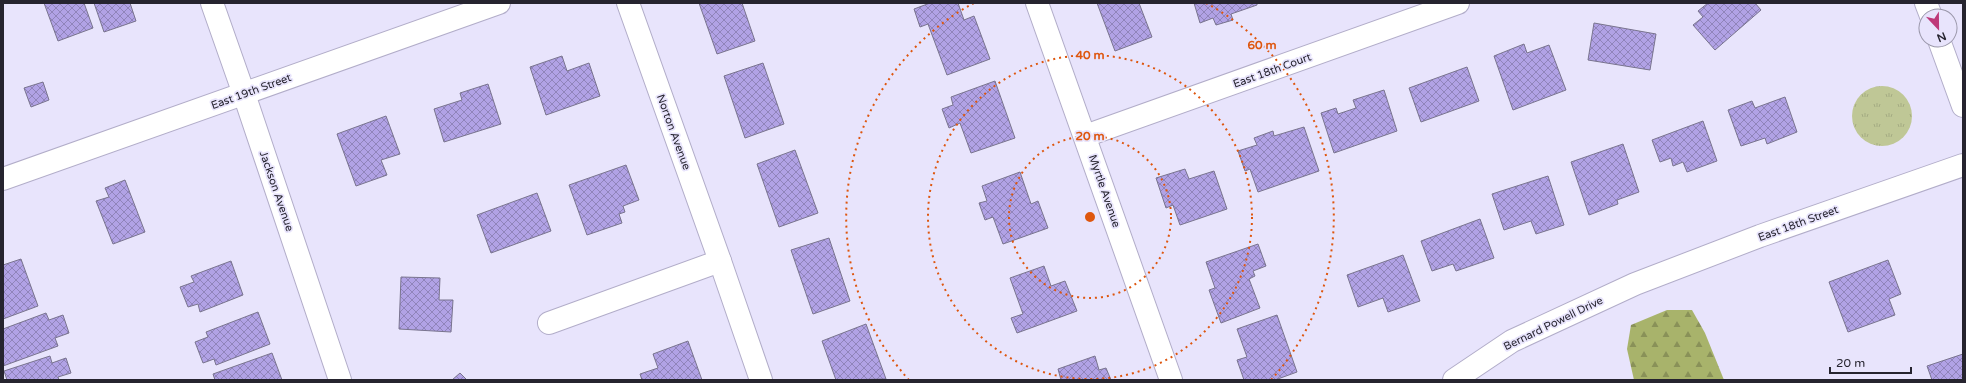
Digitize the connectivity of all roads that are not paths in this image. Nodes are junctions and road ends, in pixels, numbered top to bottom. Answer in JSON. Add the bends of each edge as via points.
{"nodes":[{"id":1,"x":212,"y":3,"type":"edge"},
{"id":2,"x":499,"y":3,"type":"edge"},
{"id":3,"x":628,"y":3,"type":"edge"},
{"id":4,"x":1037,"y":3,"type":"edge"},
{"id":5,"x":1458,"y":3,"type":"edge"},
{"id":6,"x":1942,"y":48,"type":"edge"},
{"id":7,"x":244,"y":94,"type":"junction"},
{"id":8,"x":1963,"y":106,"type":"edge"},
{"id":9,"x":1085,"y":136,"type":"junction"},
{"id":10,"x":1963,"y":165,"type":"edge"},
{"id":11,"x":3,"y":180,"type":"edge"},
{"id":12,"x":720,"y":261,"type":"junction"},
{"id":13,"x":1635,"y":284,"type":"joint"},
{"id":14,"x":549,"y":323,"type":"dead end"},
{"id":15,"x":340,"y":380,"type":"edge"},
{"id":16,"x":761,"y":380,"type":"edge"},
{"id":17,"x":1171,"y":380,"type":"edge"},
{"id":18,"x":1454,"y":380,"type":"edge"}],
"edges":[{"from":1,"to":7,"type":"street","name":"Jackson Avenue"},
{"from":2,"to":7,"type":"street","name":"East 19th Street"},
{"from":3,"to":12,"type":"street","name":"Norton Avenue"},
{"from":4,"to":9,"type":"street","name":"Myrtle Avenue"},
{"from":5,"to":9,"type":"street","name":"East 18th Court"},
{"from":6,"to":8,"type":"street"},
{"from":7,"to":11,"type":"street","name":"East 19th Street"},
{"from":7,"to":15,"type":"street","name":"Jackson Avenue"},
{"from":9,"to":17,"type":"street","name":"Myrtle Avenue"},
{"from":10,"to":13,"type":"street","name":"East 18th Street","via":[[1760,236]]},
{"from":12,"to":14,"type":"street"},
{"from":12,"to":16,"type":"street","name":"Norton Avenue"},
{"from":13,"to":18,"type":"street","name":"Bernard Powell Drive","via":[[1512,341]]}]}
